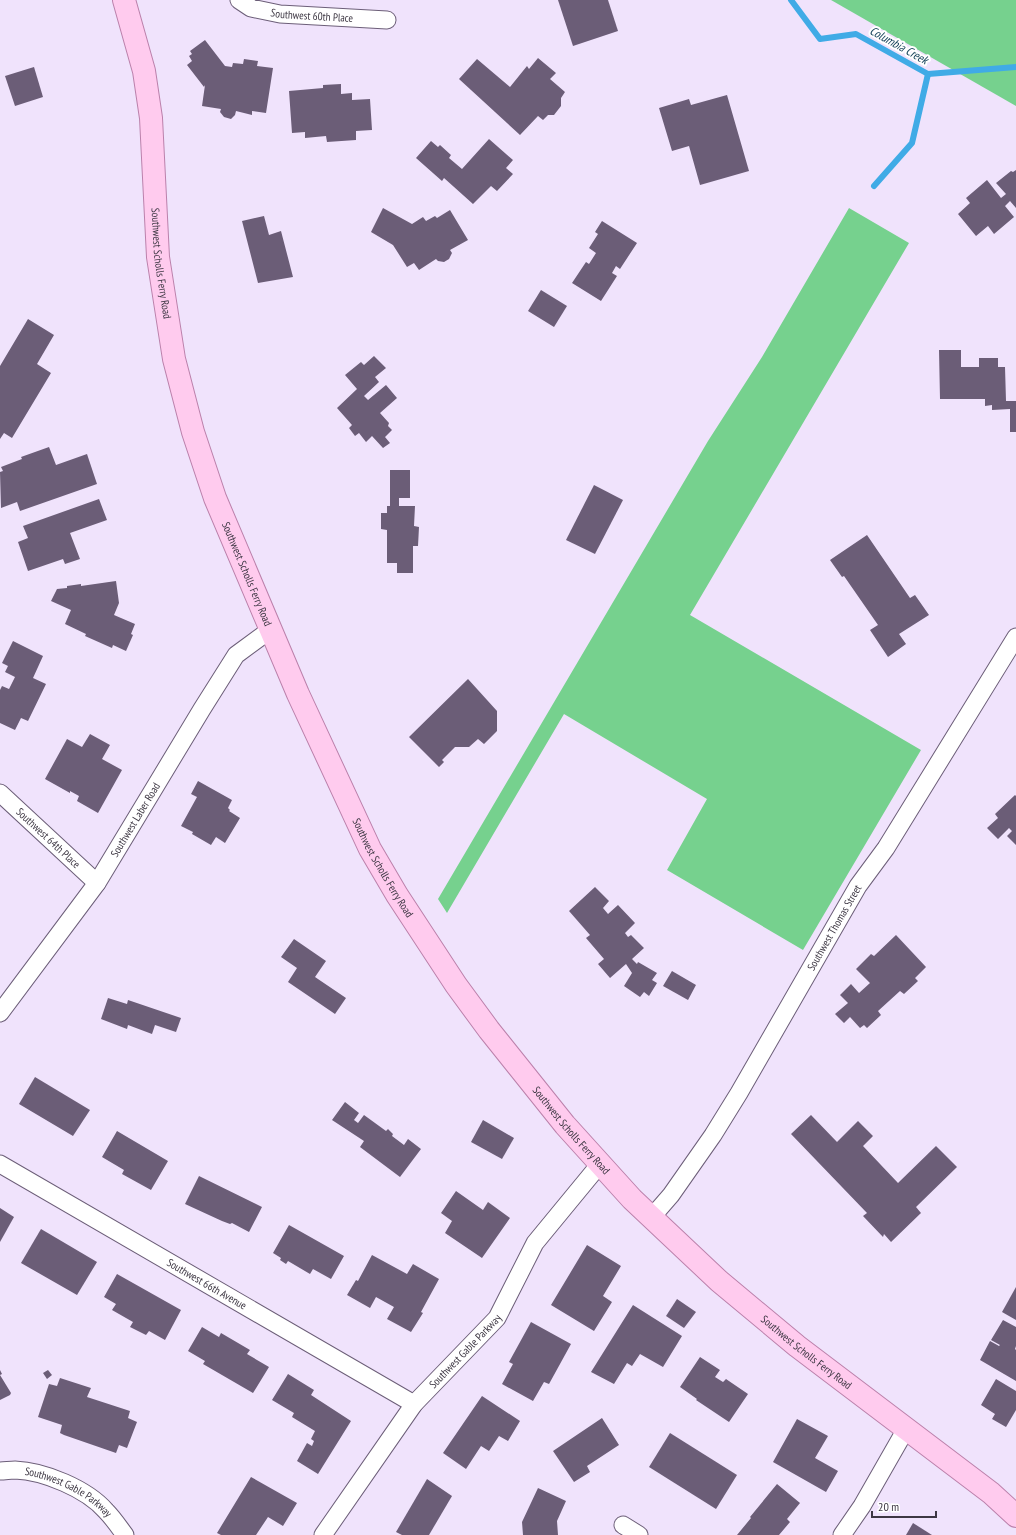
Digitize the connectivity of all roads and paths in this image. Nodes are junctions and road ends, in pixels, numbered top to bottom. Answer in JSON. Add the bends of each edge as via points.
{"nodes":[{"id":1,"x":124,"y":0,"type":"edge"},
{"id":2,"x":239,"y":0,"type":"edge"},
{"id":3,"x":387,"y":20,"type":"dead end"},
{"id":4,"x":270,"y":630,"type":"junction"},
{"id":5,"x":1016,"y":637,"type":"edge"},
{"id":6,"x":0,"y":793,"type":"edge"},
{"id":7,"x":97,"y":883,"type":"junction"},
{"id":8,"x":0,"y":1013,"type":"edge"},
{"id":9,"x":0,"y":1164,"type":"edge"},
{"id":10,"x":600,"y":1164,"type":"junction"},
{"id":11,"x":652,"y":1218,"type":"junction"},
{"id":12,"x":414,"y":1404,"type":"junction"},
{"id":13,"x":906,"y":1429,"type":"junction"},
{"id":14,"x":0,"y":1471,"type":"edge"},
{"id":15,"x":1016,"y":1516,"type":"edge"},
{"id":16,"x":623,"y":1525,"type":"dead end"},
{"id":17,"x":125,"y":1535,"type":"edge"},
{"id":18,"x":322,"y":1535,"type":"edge"},
{"id":19,"x":639,"y":1535,"type":"edge"},
{"id":20,"x":842,"y":1535,"type":"edge"}],
"edges":[{"from":1,"to":4,"type":"main road","name":"Southwest Scholls Ferry Road","via":[[144,71],[151,118],[158,256],[168,327],[182,394],[215,498]]},
{"from":2,"to":3,"type":"street","name":"Southwest 60th Place","via":[[251,8],[280,14]]},
{"from":4,"to":7,"type":"street","name":"Southwest Laber Road","via":[[236,655]]},
{"from":4,"to":10,"type":"main road","name":"Southwest Scholls Ferry Road","via":[[370,849],[397,895],[489,1030],[560,1119]]},
{"from":5,"to":11,"type":"street","name":"Southwest Thomas Street","via":[[886,848],[858,886],[713,1135]]},
{"from":6,"to":7,"type":"street","name":"Southwest 64th Place"},
{"from":7,"to":8,"type":"street","name":"Southwest Laber Road"},
{"from":9,"to":12,"type":"street","name":"Southwest 66th Avenue"},
{"from":10,"to":11,"type":"main road","name":"Southwest Scholls Ferry Road"},
{"from":10,"to":12,"type":"street","name":"Southwest Gable Parkway","via":[[535,1243],[497,1318]]},
{"from":11,"to":13,"type":"main road","name":"Southwest Scholls Ferry Road","via":[[719,1280],[797,1346]]},
{"from":12,"to":18,"type":"street","name":"Southwest Gable Parkway"},
{"from":13,"to":15,"type":"main road","name":"Southwest Scholls Ferry Road","via":[[991,1493]]},
{"from":13,"to":20,"type":"street","via":[[862,1506]]},
{"from":14,"to":17,"type":"street","name":"Southwest Gable Parkway","via":[[16,1470],[42,1475],[78,1489],[106,1510]]},
{"from":16,"to":19,"type":"street"}]}
